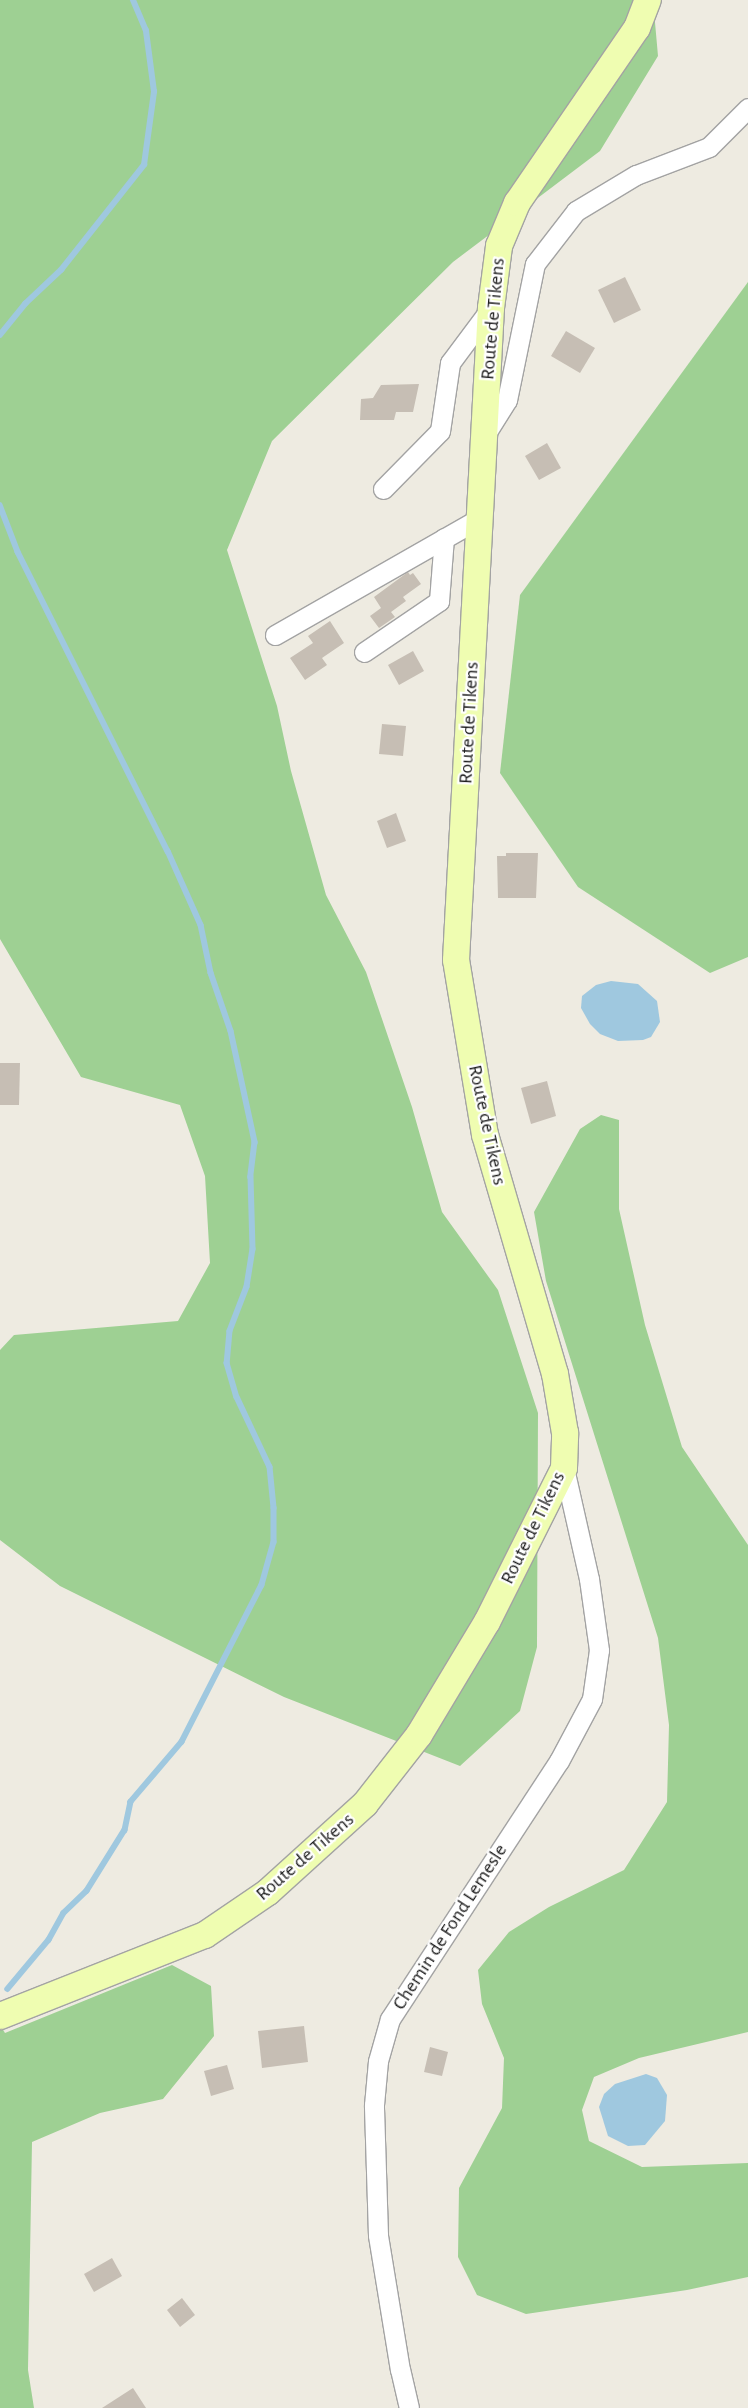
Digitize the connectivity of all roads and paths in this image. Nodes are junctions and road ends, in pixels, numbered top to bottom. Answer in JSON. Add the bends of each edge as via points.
{"nodes":[{"id":1,"x":648,"y":0,"type":"edge"},
{"id":2,"x":748,"y":108,"type":"edge"},
{"id":3,"x":491,"y":308,"type":"junction"},
{"id":4,"x":484,"y":436,"type":"junction"},
{"id":5,"x":383,"y":489,"type":"dead end"},
{"id":6,"x":480,"y":518,"type":"junction"},
{"id":7,"x":444,"y":538,"type":"junction"},
{"id":8,"x":275,"y":635,"type":"dead end"},
{"id":9,"x":364,"y":652,"type":"dead end"},
{"id":10,"x":564,"y":1468,"type":"junction"},
{"id":11,"x":0,"y":2016,"type":"edge"},
{"id":12,"x":409,"y":2408,"type":"edge"}],
"edges":[{"from":1,"to":3,"type":"street","name":"Route de Tikens","via":[[638,28],[517,203],[499,246]]},
{"from":2,"to":4,"type":"street","via":[[709,147],[636,175],[576,211],[535,264],[507,400]]},
{"from":3,"to":4,"type":"street","name":"Route de Tikens"},
{"from":3,"to":5,"type":"street","via":[[450,363],[440,431]]},
{"from":4,"to":6,"type":"street","name":"Route de Tikens"},
{"from":6,"to":7,"type":"street"},
{"from":6,"to":10,"type":"street","name":"Route de Tikens","via":[[456,960],[485,1135],[555,1374],[565,1433]]},
{"from":7,"to":8,"type":"street"},
{"from":7,"to":9,"type":"street","via":[[439,601]]},
{"from":10,"to":11,"type":"street","name":"Route de Tikens","via":[[487,1622],[419,1735],[365,1804],[268,1892],[205,1936]]},
{"from":10,"to":12,"type":"street","name":"Chemin de Fond Lemesle","via":[[589,1579],[599,1650],[592,1699],[559,1761],[390,2019],[378,2061],[374,2106],[378,2235]]}]}
